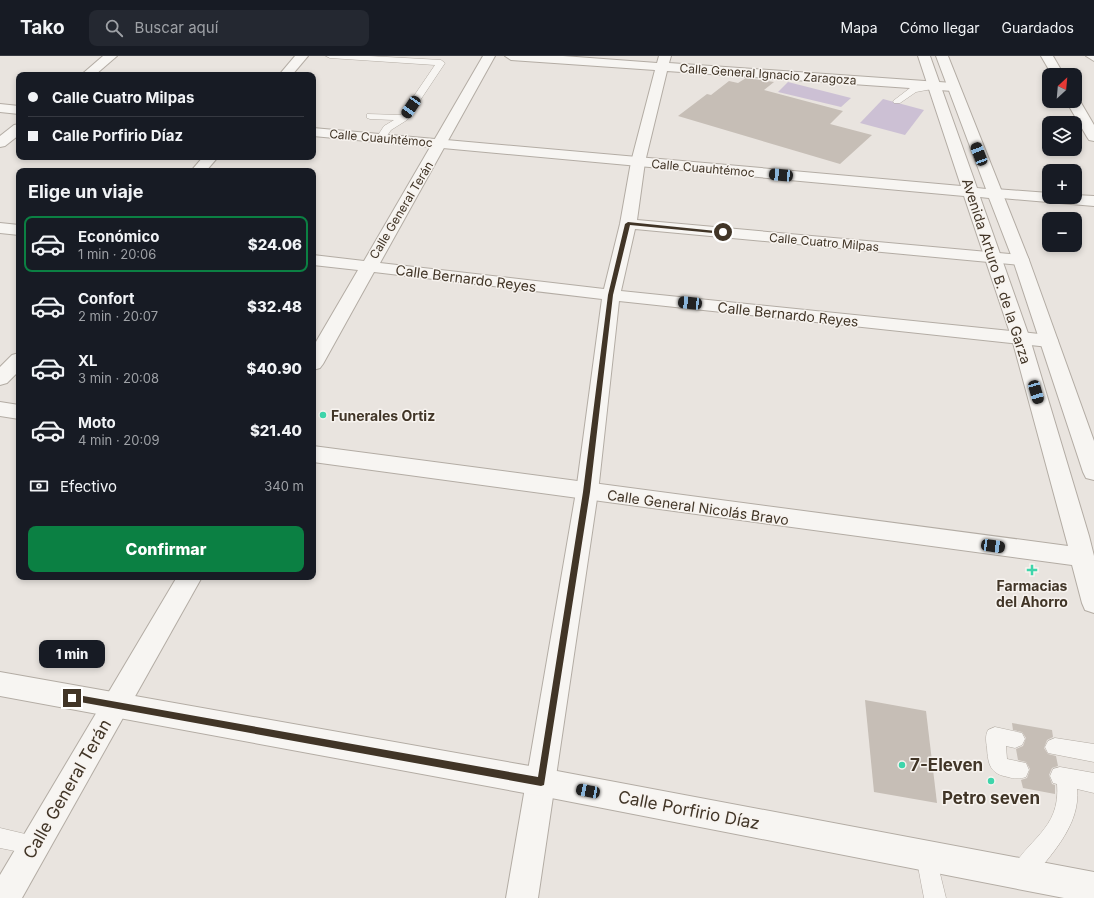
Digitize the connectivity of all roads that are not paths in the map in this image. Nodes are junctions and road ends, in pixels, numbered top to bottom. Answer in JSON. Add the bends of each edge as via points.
{"nodes":[{"id":1,"x":111,"y":56,"type":"edge"},
{"id":2,"x":302,"y":56,"type":"edge"},
{"id":3,"x":330,"y":56,"type":"edge"},
{"id":4,"x":489,"y":56,"type":"edge"},
{"id":5,"x":511,"y":56,"type":"edge"},
{"id":6,"x":924,"y":56,"type":"edge"},
{"id":7,"x":942,"y":56,"type":"edge"},
{"id":8,"x":1047,"y":56,"type":"edge"},
{"id":9,"x":664,"y":61,"type":"edge"},
{"id":10,"x":1054,"y":68,"type":"edge"},
{"id":11,"x":91,"y":72,"type":"edge"},
{"id":12,"x":288,"y":72,"type":"edge"},
{"id":13,"x":934,"y":86,"type":"junction"},
{"id":14,"x":953,"y":87,"type":"junction"},
{"id":15,"x":1082,"y":100,"type":"edge"},
{"id":16,"x":897,"y":101,"type":"dead end"},
{"id":17,"x":1088,"y":102,"type":"dead end"},
{"id":18,"x":0,"y":108,"type":"edge"},
{"id":19,"x":1077,"y":108,"type":"edge"},
{"id":20,"x":16,"y":110,"type":"edge"},
{"id":21,"x":370,"y":116,"type":"dead end"},
{"id":22,"x":404,"y":118,"type":"junction"},
{"id":23,"x":16,"y":130,"type":"edge"},
{"id":24,"x":316,"y":132,"type":"edge"},
{"id":25,"x":1094,"y":137,"type":"edge"},
{"id":26,"x":381,"y":138,"type":"junction"},
{"id":27,"x":0,"y":143,"type":"edge"},
{"id":28,"x":442,"y":143,"type":"junction"},
{"id":29,"x":208,"y":160,"type":"edge"},
{"id":30,"x":638,"y":162,"type":"junction"},
{"id":31,"x":201,"y":168,"type":"edge"},
{"id":32,"x":972,"y":192,"type":"junction"},
{"id":33,"x":995,"y":194,"type":"junction"},
{"id":34,"x":1094,"y":200,"type":"edge"},
{"id":35,"x":628,"y":224,"type":"junction"},
{"id":36,"x":0,"y":228,"type":"edge"},
{"id":37,"x":16,"y":230,"type":"edge"},
{"id":38,"x":994,"y":258,"type":"junction"},
{"id":39,"x":316,"y":260,"type":"edge"},
{"id":40,"x":1020,"y":260,"type":"junction"},
{"id":41,"x":368,"y":266,"type":"junction"},
{"id":42,"x":611,"y":295,"type":"junction"},
{"id":43,"x":1021,"y":339,"type":"junction"},
{"id":44,"x":1048,"y":341,"type":"junction"},
{"id":45,"x":316,"y":359,"type":"edge"},
{"id":46,"x":16,"y":363,"type":"edge"},
{"id":47,"x":0,"y":379,"type":"edge"},
{"id":48,"x":0,"y":409,"type":"edge"},
{"id":49,"x":16,"y":412,"type":"edge"},
{"id":50,"x":316,"y":454,"type":"edge"},
{"id":51,"x":1094,"y":472,"type":"edge"},
{"id":52,"x":587,"y":492,"type":"junction"},
{"id":53,"x":1088,"y":553,"type":"edge"},
{"id":54,"x":188,"y":580,"type":"edge"},
{"id":55,"x":1093,"y":597,"type":"edge"},
{"id":56,"x":0,"y":684,"type":"edge"},
{"id":57,"x":115,"y":706,"type":"junction"},
{"id":58,"x":1015,"y":739,"type":"dead end"},
{"id":59,"x":1055,"y":747,"type":"dead end"},
{"id":60,"x":1094,"y":753,"type":"edge"},
{"id":61,"x":1019,"y":770,"type":"dead end"},
{"id":62,"x":541,"y":782,"type":"junction"},
{"id":63,"x":1094,"y":783,"type":"edge"},
{"id":64,"x":0,"y":838,"type":"edge"},
{"id":65,"x":35,"y":845,"type":"junction"},
{"id":66,"x":927,"y":856,"type":"junction"},
{"id":67,"x":1021,"y":874,"type":"junction"},
{"id":68,"x":1094,"y":888,"type":"edge"},
{"id":69,"x":4,"y":898,"type":"edge"},
{"id":70,"x":522,"y":898,"type":"edge"},
{"id":71,"x":936,"y":898,"type":"edge"}],
"edges":[{"from":1,"to":11,"type":"street"},
{"from":2,"to":12,"type":"street"},
{"from":3,"to":22,"type":"lane","via":[[441,63]]},
{"from":4,"to":28,"type":"street","name":"Calle General Terán"},
{"from":5,"to":9,"type":"street","name":"Calle General Ignacio Zaragoza"},
{"from":6,"to":13,"type":"street","name":"Avenida Arturo B. de la Garza"},
{"from":7,"to":14,"type":"street","name":"Avenida Arturo B. de la Garza"},
{"from":8,"to":10,"type":"street"},
{"from":9,"to":13,"type":"street","name":"Calle General Ignacio Zaragoza"},
{"from":9,"to":30,"type":"street"},
{"from":13,"to":14,"type":"street","name":"Calle General Ignacio Zaragoza"},
{"from":13,"to":16,"type":"lane","via":[[913,90]]},
{"from":13,"to":32,"type":"street","name":"Avenida Arturo B. de la Garza"},
{"from":14,"to":33,"type":"street","name":"Avenida Arturo B. de la Garza"},
{"from":15,"to":17,"type":"street"},
{"from":18,"to":20,"type":"street"},
{"from":19,"to":25,"type":"street"},
{"from":21,"to":22,"type":"lane"},
{"from":22,"to":26,"type":"lane","via":[[387,128]]},
{"from":23,"to":27,"type":"street"},
{"from":24,"to":26,"type":"street","name":"Calle Cuauhtémoc"},
{"from":26,"to":28,"type":"street","name":"Calle Cuauhtémoc"},
{"from":28,"to":30,"type":"street","name":"Calle Cuauhtémoc"},
{"from":28,"to":41,"type":"street","name":"Calle General Terán"},
{"from":29,"to":31,"type":"street"},
{"from":30,"to":32,"type":"street","name":"Calle Cuauhtémoc"},
{"from":30,"to":35,"type":"street"},
{"from":32,"to":33,"type":"street","name":"Calle Cuauhtémoc"},
{"from":32,"to":38,"type":"street","name":"Avenida Arturo B. de la Garza"},
{"from":33,"to":34,"type":"street","name":"Calle Cuauhtémoc"},
{"from":33,"to":40,"type":"street","name":"Avenida Arturo B. de la Garza"},
{"from":35,"to":38,"type":"street","name":"Calle Cuatro Milpas"},
{"from":35,"to":42,"type":"street"},
{"from":36,"to":37,"type":"street"},
{"from":38,"to":40,"type":"street","name":"Calle Cuatro Milpas"},
{"from":38,"to":43,"type":"street","name":"Avenida Arturo B. de la Garza"},
{"from":39,"to":41,"type":"street","name":"Calle Bernardo Reyes"},
{"from":40,"to":44,"type":"street","name":"Avenida Arturo B. de la Garza"},
{"from":41,"to":42,"type":"street","name":"Calle Bernardo Reyes"},
{"from":41,"to":45,"type":"street","name":"Calle General Terán"},
{"from":42,"to":43,"type":"street","name":"Calle Bernardo Reyes"},
{"from":42,"to":52,"type":"street"},
{"from":43,"to":44,"type":"street","name":"Calle Bernardo Reyes"},
{"from":43,"to":53,"type":"street","name":"Avenida Arturo B. de la Garza"},
{"from":44,"to":51,"type":"street","name":"Avenida Arturo B. de la Garza"},
{"from":46,"to":47,"type":"street"},
{"from":48,"to":49,"type":"street"},
{"from":50,"to":52,"type":"street","name":"Calle General Nicolás Bravo"},
{"from":52,"to":53,"type":"street","name":"Calle General Nicolás Bravo"},
{"from":52,"to":62,"type":"street"},
{"from":53,"to":55,"type":"street","name":"Avenida Arturo B. de la Garza"},
{"from":54,"to":57,"type":"street","name":"Calle General Terán"},
{"from":56,"to":57,"type":"street","name":"Calle Porfirio Díaz"},
{"from":57,"to":62,"type":"street","name":"Calle Porfirio Díaz"},
{"from":57,"to":65,"type":"street","name":"Calle General Terán"},
{"from":58,"to":61,"type":"lane","via":[[995,736],[998,763]]},
{"from":59,"to":60,"type":"lane"},
{"from":62,"to":66,"type":"street","name":"Calle Porfirio Díaz"},
{"from":62,"to":70,"type":"street"},
{"from":63,"to":67,"type":"lane","via":[[1063,776],[1069,793],[1062,821]]},
{"from":64,"to":65,"type":"lane"},
{"from":65,"to":69,"type":"street","name":"Calle General Terán"},
{"from":66,"to":67,"type":"street","name":"Calle Porfirio Díaz"},
{"from":66,"to":71,"type":"lane"},
{"from":67,"to":68,"type":"street","name":"Calle Porfirio Díaz"}]}
